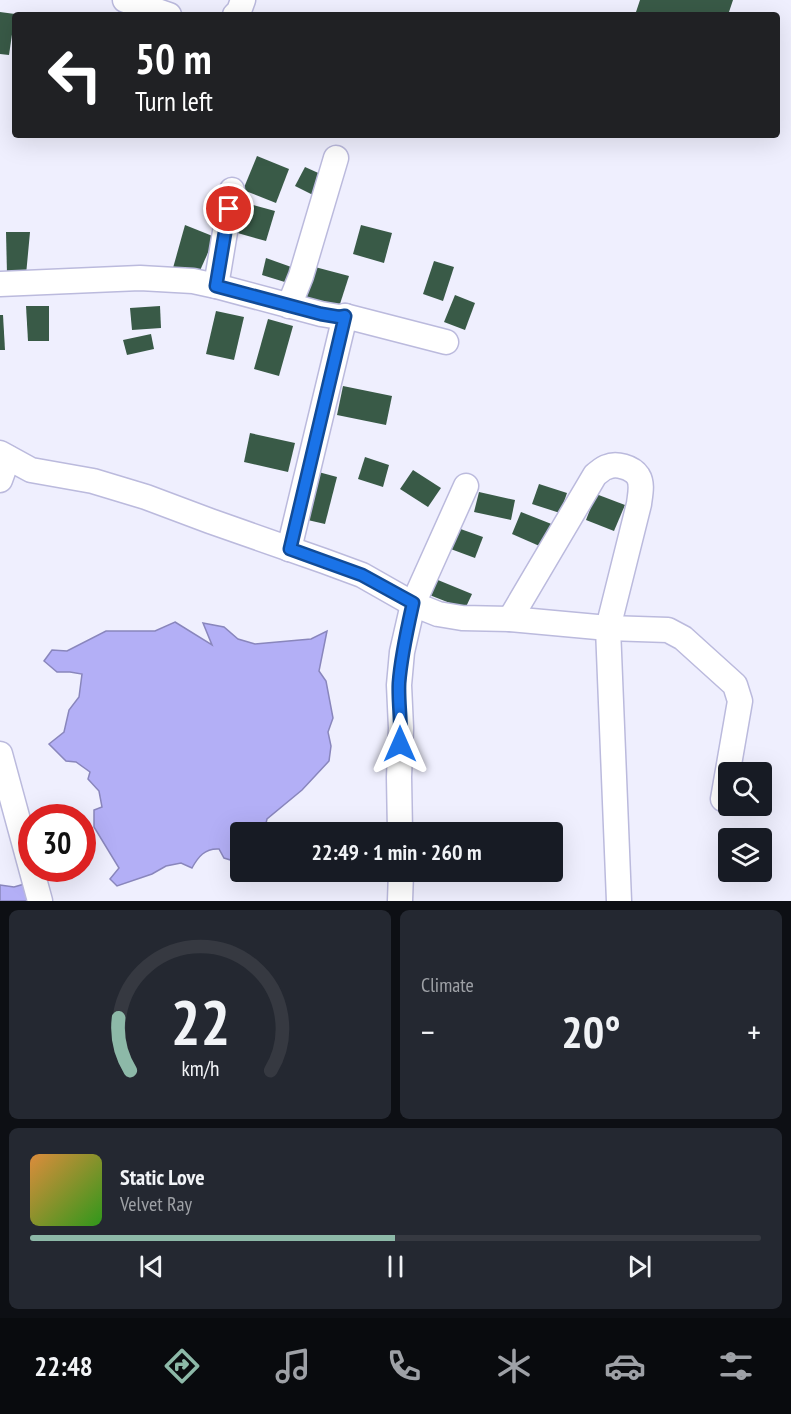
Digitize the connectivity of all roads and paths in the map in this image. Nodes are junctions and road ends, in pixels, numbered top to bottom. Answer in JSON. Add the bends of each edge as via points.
{"nodes":[{"id":1,"x":125,"y":0,"type":"edge"},
{"id":2,"x":160,"y":12,"type":"edge"},
{"id":3,"x":336,"y":159,"type":"dead end"},
{"id":4,"x":232,"y":189,"type":"dead end"},
{"id":5,"x":0,"y":284,"type":"edge"},
{"id":6,"x":216,"y":286,"type":"junction"},
{"id":7,"x":289,"y":306,"type":"junction"},
{"id":8,"x":345,"y":316,"type":"junction"},
{"id":9,"x":446,"y":342,"type":"dead end"},
{"id":10,"x":4,"y":456,"type":"edge"},
{"id":11,"x":0,"y":480,"type":"edge"},
{"id":12,"x":466,"y":486,"type":"dead end"},
{"id":13,"x":290,"y":549,"type":"junction"},
{"id":14,"x":413,"y":603,"type":"junction"},
{"id":15,"x":510,"y":619,"type":"junction"},
{"id":16,"x":608,"y":628,"type":"junction"},
{"id":17,"x":0,"y":754,"type":"edge"},
{"id":18,"x":729,"y":762,"type":"edge"},
{"id":19,"x":400,"y":822,"type":"edge"},
{"id":20,"x":401,"y":882,"type":"edge"},
{"id":21,"x":40,"y":901,"type":"edge"},
{"id":22,"x":400,"y":901,"type":"edge"},
{"id":23,"x":619,"y":901,"type":"edge"}],
"edges":[{"from":1,"to":2,"type":"street"},
{"from":3,"to":7,"type":"street"},
{"from":4,"to":6,"type":"street"},
{"from":5,"to":6,"type":"street","via":[[140,278]]},
{"from":6,"to":7,"type":"street"},
{"from":7,"to":8,"type":"street"},
{"from":8,"to":9,"type":"street"},
{"from":8,"to":13,"type":"street"},
{"from":10,"to":11,"type":"street"},
{"from":10,"to":13,"type":"street","via":[[31,470],[93,481],[146,497]]},
{"from":12,"to":14,"type":"street"},
{"from":13,"to":14,"type":"street","via":[[362,575]]},
{"from":14,"to":15,"type":"street","via":[[438,614],[462,618]]},
{"from":14,"to":19,"type":"street","via":[[399,686]]},
{"from":15,"to":16,"type":"street"},
{"from":15,"to":16,"type":"street","via":[[595,475],[618,465],[638,476],[641,488]]},
{"from":16,"to":18,"type":"street","via":[[668,630],[735,685],[740,701]]},
{"from":16,"to":23,"type":"street"},
{"from":17,"to":21,"type":"street"},
{"from":20,"to":22,"type":"street"}]}
